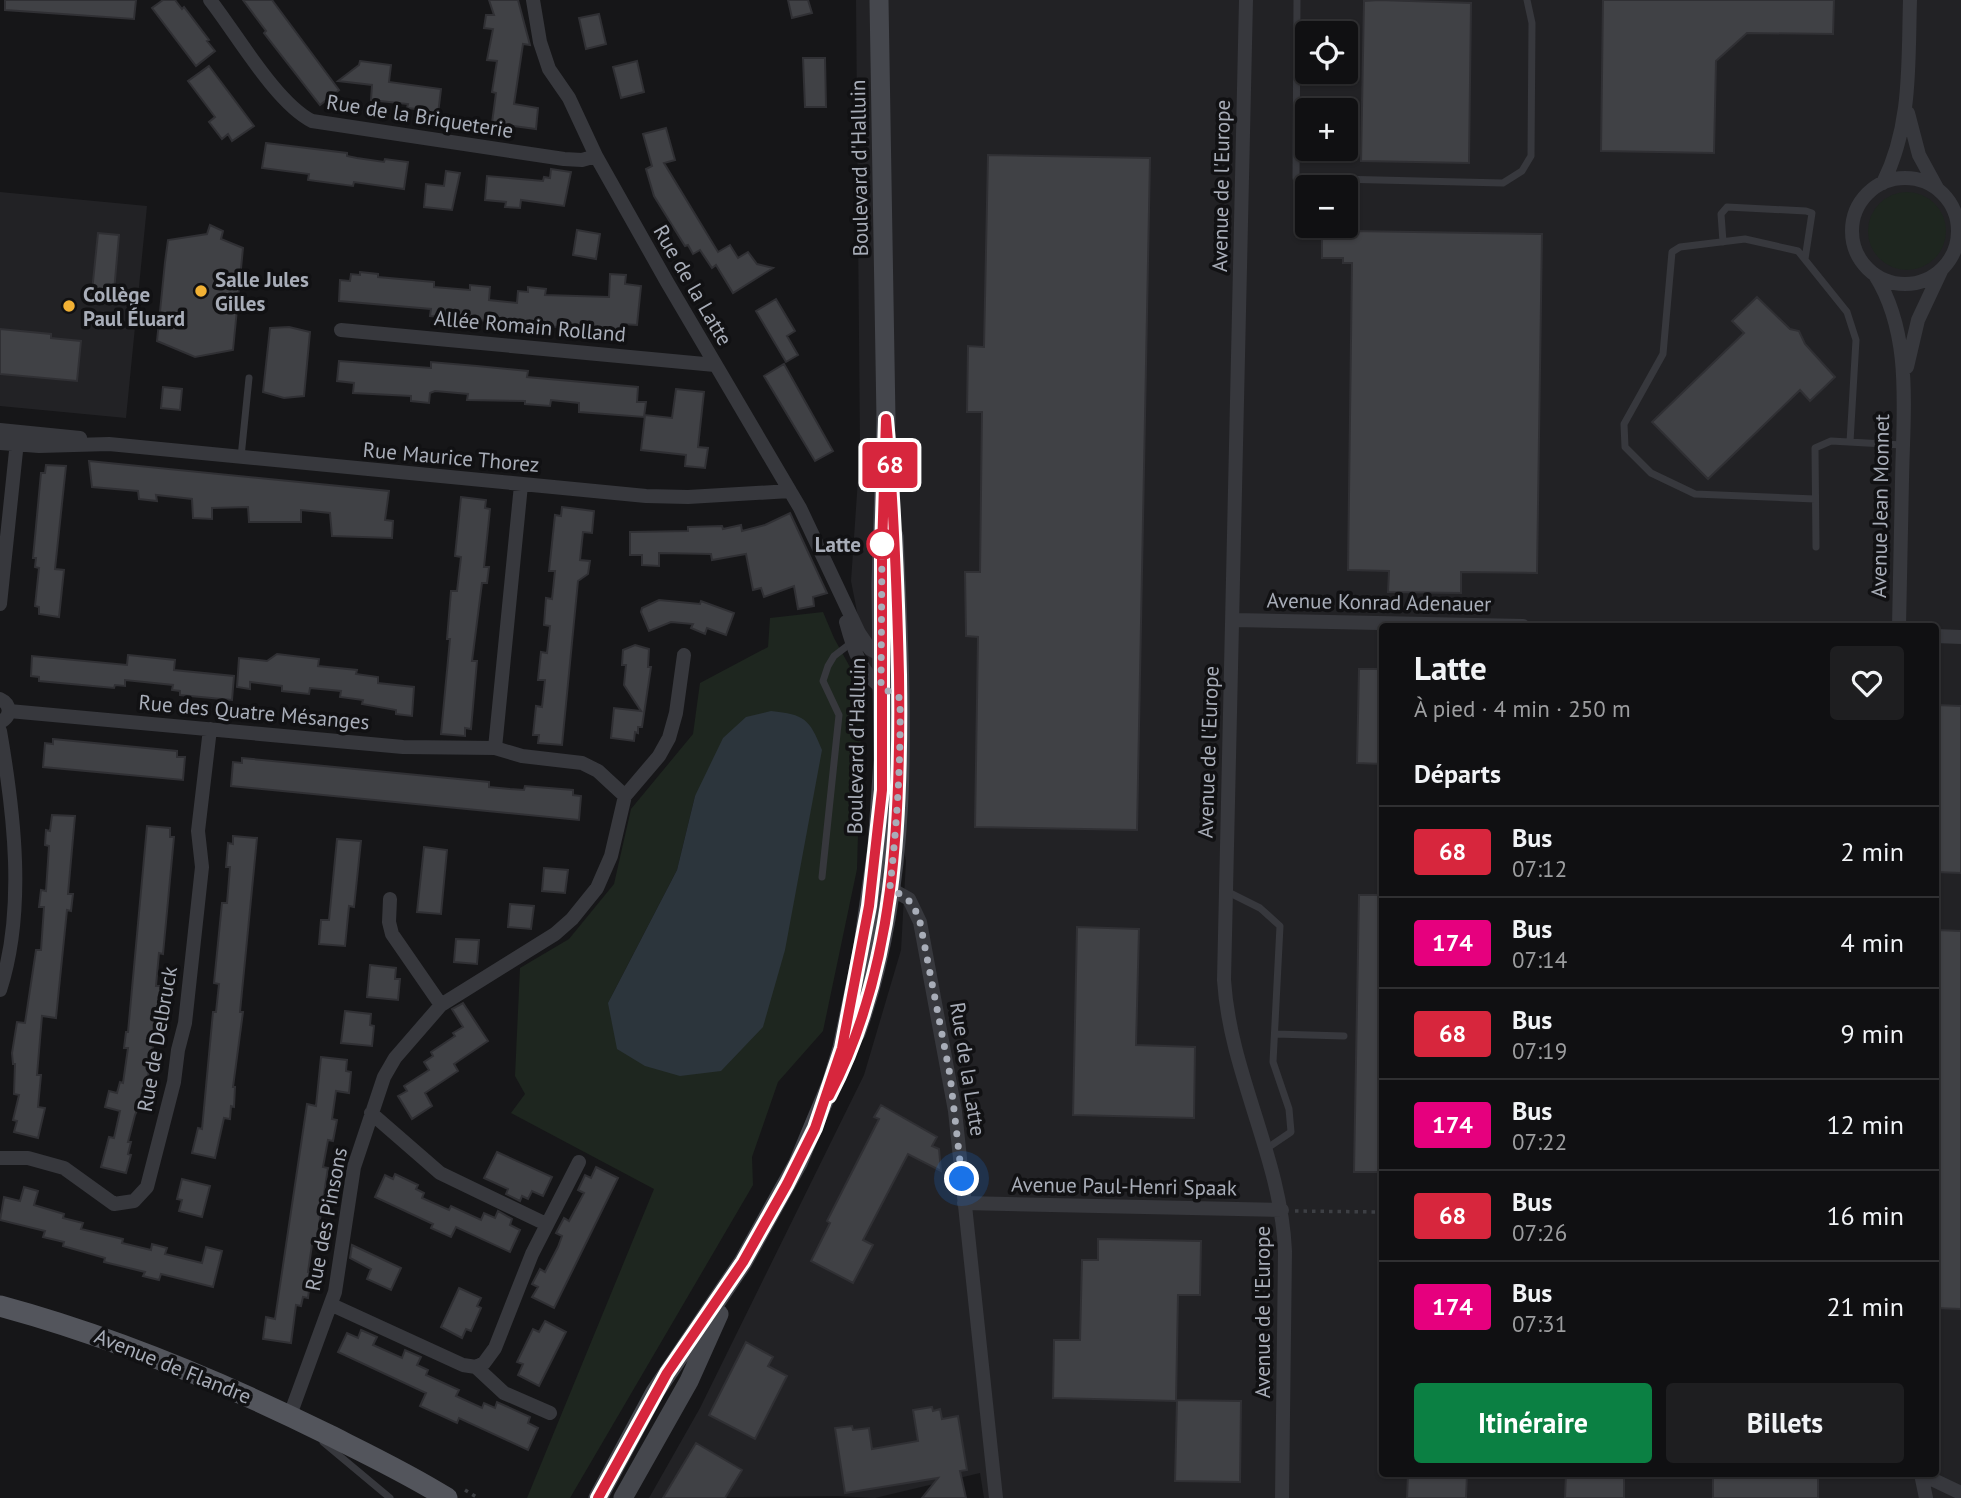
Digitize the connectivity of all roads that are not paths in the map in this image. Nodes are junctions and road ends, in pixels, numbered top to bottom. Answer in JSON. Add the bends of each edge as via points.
{"nodes":[{"id":1,"x":210,"y":0,"type":"edge"},
{"id":2,"x":533,"y":0,"type":"edge"},
{"id":3,"x":879,"y":0,"type":"edge"},
{"id":4,"x":1246,"y":0,"type":"edge"},
{"id":5,"x":1297,"y":0,"type":"edge"},
{"id":6,"x":1527,"y":0,"type":"edge"},
{"id":7,"x":1910,"y":0,"type":"edge"},
{"id":8,"x":1907,"y":100,"type":"junction"},
{"id":9,"x":596,"y":156,"type":"junction"},
{"id":10,"x":1882,"y":183,"type":"junction"},
{"id":11,"x":1941,"y":192,"type":"junction"},
{"id":12,"x":1961,"y":204,"type":"edge"},
{"id":13,"x":1723,"y":242,"type":"junction"},
{"id":14,"x":1805,"y":259,"type":"junction"},
{"id":15,"x":1961,"y":259,"type":"edge"},
{"id":16,"x":1943,"y":269,"type":"junction"},
{"id":17,"x":1875,"y":275,"type":"junction"},
{"id":18,"x":341,"y":330,"type":"dead end"},
{"id":19,"x":715,"y":365,"type":"junction"},
{"id":20,"x":249,"y":378,"type":"dead end"},
{"id":21,"x":1904,"y":386,"type":"junction"},
{"id":22,"x":0,"y":430,"type":"edge"},
{"id":23,"x":17,"y":438,"type":"junction"},
{"id":24,"x":1850,"y":442,"type":"junction"},
{"id":25,"x":0,"y":443,"type":"edge"},
{"id":26,"x":1902,"y":445,"type":"junction"},
{"id":27,"x":241,"y":458,"type":"junction"},
{"id":28,"x":521,"y":485,"type":"junction"},
{"id":29,"x":790,"y":491,"type":"junction"},
{"id":30,"x":1815,"y":499,"type":"junction"},
{"id":31,"x":1816,"y":547,"type":"dead end"},
{"id":32,"x":836,"y":583,"type":"junction"},
{"id":33,"x":0,"y":604,"type":"edge"},
{"id":34,"x":1234,"y":620,"type":"junction"},
{"id":35,"x":1379,"y":623,"type":"edge"},
{"id":36,"x":1899,"y":623,"type":"edge"},
{"id":37,"x":1939,"y":636,"type":"edge"},
{"id":38,"x":1961,"y":637,"type":"edge"},
{"id":39,"x":852,"y":642,"type":"junction"},
{"id":40,"x":684,"y":655,"type":"dead end"},
{"id":41,"x":890,"y":660,"type":"junction"},
{"id":42,"x":881,"y":687,"type":"junction"},
{"id":43,"x":900,"y":698,"type":"junction"},
{"id":44,"x":0,"y":699,"type":"edge"},
{"id":45,"x":5,"y":717,"type":"edge"},
{"id":46,"x":210,"y":729,"type":"junction"},
{"id":47,"x":0,"y":731,"type":"edge"},
{"id":48,"x":495,"y":748,"type":"junction"},
{"id":49,"x":625,"y":796,"type":"junction"},
{"id":50,"x":822,"y":877,"type":"dead end"},
{"id":51,"x":882,"y":884,"type":"junction"},
{"id":52,"x":1225,"y":891,"type":"junction"},
{"id":53,"x":390,"y":899,"type":"dead end"},
{"id":54,"x":0,"y":990,"type":"edge"},
{"id":55,"x":441,"y":1005,"type":"junction"},
{"id":56,"x":1275,"y":1034,"type":"junction"},
{"id":57,"x":1344,"y":1036,"type":"dead end"},
{"id":58,"x":371,"y":1113,"type":"junction"},
{"id":59,"x":1265,"y":1149,"type":"junction"},
{"id":60,"x":0,"y":1158,"type":"edge"},
{"id":61,"x":579,"y":1162,"type":"dead end"},
{"id":62,"x":964,"y":1203,"type":"junction"},
{"id":63,"x":1282,"y":1210,"type":"junction"},
{"id":64,"x":546,"y":1224,"type":"junction"},
{"id":65,"x":743,"y":1262,"type":"junction"},
{"id":66,"x":332,"y":1305,"type":"junction"},
{"id":67,"x":0,"y":1306,"type":"edge"},
{"id":68,"x":477,"y":1367,"type":"junction"},
{"id":69,"x":551,"y":1413,"type":"dead end"},
{"id":70,"x":290,"y":1415,"type":"junction"},
{"id":71,"x":341,"y":1441,"type":"junction"},
{"id":72,"x":1922,"y":1477,"type":"edge"},
{"id":73,"x":1927,"y":1477,"type":"edge"},
{"id":74,"x":1961,"y":1493,"type":"edge"},
{"id":75,"x":390,"y":1498,"type":"edge"},
{"id":76,"x":426,"y":1498,"type":"edge"},
{"id":77,"x":447,"y":1498,"type":"edge"},
{"id":78,"x":598,"y":1498,"type":"edge"},
{"id":79,"x":623,"y":1498,"type":"edge"},
{"id":80,"x":996,"y":1498,"type":"edge"},
{"id":81,"x":1282,"y":1498,"type":"edge"},
{"id":82,"x":1926,"y":1498,"type":"edge"}],
"edges":[{"from":1,"to":9,"type":"street","name":"Rue de la Briqueterie","via":[[284,98],[312,121],[564,159]]},
{"from":2,"to":9,"type":"street","name":"Rue de la Latte","via":[[549,69],[569,98]]},
{"from":3,"to":41,"type":"main road","name":"Boulevard d'Halluin","via":[[886,419],[892,498]]},
{"from":4,"to":34,"type":"street","name":"Avenue de l'Europe"},
{"from":5,"to":6,"type":"lane","via":[[1296,178],[1503,183],[1522,171],[1531,156],[1532,23]]},
{"from":7,"to":8,"type":"street"},
{"from":8,"to":10,"type":"street","via":[[1900,141]]},
{"from":8,"to":11,"type":"street","via":[[1919,155]]},
{"from":9,"to":19,"type":"street","name":"Rue de la Latte"},
{"from":10,"to":11,"type":"street","via":[[1911,178]]},
{"from":10,"to":17,"type":"street","via":[[1861,202],[1852,224],[1856,253]]},
{"from":11,"to":12,"type":"street"},
{"from":11,"to":16,"type":"street","via":[[1955,212],[1959,231],[1955,250]]},
{"from":13,"to":14,"type":"lane","via":[[1745,239],[1798,251]]},
{"from":13,"to":14,"type":"lane","via":[[1721,214],[1727,207],[1807,211],[1812,213]]},
{"from":13,"to":30,"type":"lane","via":[[1672,252],[1663,354],[1624,424],[1625,447],[1651,472],[1695,494]]},
{"from":14,"to":24,"type":"lane","via":[[1847,312],[1856,340]]},
{"from":15,"to":16,"type":"street"},
{"from":16,"to":17,"type":"street","via":[[1911,284],[1892,283]]},
{"from":16,"to":21,"type":"street","name":"Avenue Jean Monnet","via":[[1918,320]]},
{"from":17,"to":21,"type":"street","name":"Avenue Jean Monnet","via":[[1894,322]]},
{"from":18,"to":19,"type":"street","name":"Allée Romain Rolland"},
{"from":19,"to":29,"type":"street","name":"Rue de la Latte"},
{"from":20,"to":27,"type":"lane"},
{"from":21,"to":26,"type":"street","name":"Avenue Jean Monnet"},
{"from":22,"to":23,"type":"street","name":"Rue Maurice Thorez"},
{"from":23,"to":25,"type":"street","name":"Rue Maurice Thorez"},
{"from":23,"to":27,"type":"street","name":"Rue Maurice Thorez"},
{"from":23,"to":33,"type":"street"},
{"from":24,"to":26,"type":"lane"},
{"from":24,"to":30,"type":"lane","via":[[1831,441],[1815,448]]},
{"from":26,"to":36,"type":"street","name":"Avenue Jean Monnet"},
{"from":27,"to":28,"type":"street","name":"Rue Maurice Thorez"},
{"from":28,"to":29,"type":"street","name":"Rue Maurice Thorez","via":[[676,497]]},
{"from":28,"to":48,"type":"street"},
{"from":29,"to":32,"type":"street","name":"Rue de la Latte"},
{"from":30,"to":31,"type":"lane"},
{"from":32,"to":39,"type":"street","name":"Rue de la Latte"},
{"from":32,"to":41,"type":"street","name":"Rue de la Latte","via":[[870,649]]},
{"from":34,"to":35,"type":"street","name":"Avenue Konrad Adenauer"},
{"from":34,"to":52,"type":"street","name":"Avenue de l'Europe"},
{"from":37,"to":38,"type":"street"},
{"from":39,"to":42,"type":"street","name":"Rue de la Latte","via":[[866,672]]},
{"from":39,"to":50,"type":"lane","via":[[834,656],[824,681],[839,715]]},
{"from":40,"to":49,"type":"street","name":"Rue des Pinsons","via":[[669,738]]},
{"from":41,"to":42,"type":"main road","name":"Boulevard d'Halluin"},
{"from":41,"to":43,"type":"main road","name":"Boulevard d'Halluin"},
{"from":42,"to":43,"type":"street","name":"Rue de la Latte"},
{"from":42,"to":51,"type":"main road","name":"Boulevard d'Halluin"},
{"from":43,"to":51,"type":"main road","name":"Boulevard d'Halluin","via":[[899,797]]},
{"from":44,"to":45,"type":"street","via":[[8,704]]},
{"from":45,"to":46,"type":"street","name":"Rue des Quatre Mésanges"},
{"from":46,"to":48,"type":"street","name":"Rue des Quatre Mésanges","via":[[403,747]]},
{"from":46,"to":60,"type":"street","name":"Rue de Delbruck","via":[[198,831],[202,867],[185,1023],[147,1187],[134,1201],[114,1204],[64,1168],[28,1158]]},
{"from":47,"to":54,"type":"street","via":[[12,803],[16,881]]},
{"from":48,"to":49,"type":"street","name":"Rue des Quatre Mésanges","via":[[582,763]]},
{"from":49,"to":55,"type":"street","name":"Rue des Pinsons","via":[[607,867],[580,910],[555,934]]},
{"from":51,"to":62,"type":"street","name":"Rue de la Latte","via":[[913,904],[920,922],[951,1083]]},
{"from":51,"to":65,"type":"main road","name":"Boulevard d'Halluin","via":[[864,1009],[844,1066],[793,1174]]},
{"from":52,"to":56,"type":"lane","via":[[1260,908],[1280,926]]},
{"from":52,"to":59,"type":"street","name":"Avenue de l'Europe","via":[[1226,1011]]},
{"from":53,"to":55,"type":"street","via":[[392,934]]},
{"from":55,"to":58,"type":"street","name":"Rue des Pinsons","via":[[395,1058]]},
{"from":56,"to":57,"type":"lane"},
{"from":56,"to":59,"type":"lane","via":[[1273,1062],[1289,1109],[1291,1132]]},
{"from":58,"to":64,"type":"street","via":[[440,1172]]},
{"from":58,"to":66,"type":"street","name":"Rue des Pinsons","via":[[353,1175]]},
{"from":59,"to":63,"type":"street","name":"Avenue de l'Europe"},
{"from":61,"to":64,"type":"street"},
{"from":62,"to":63,"type":"street","name":"Avenue Paul-Henri Spaak"},
{"from":62,"to":80,"type":"street","name":"Rue de la Latte"},
{"from":63,"to":81,"type":"street","name":"Avenue de l'Europe"},
{"from":64,"to":68,"type":"street","via":[[495,1348]]},
{"from":65,"to":78,"type":"main road","name":"Boulevard d'Halluin","via":[[667,1373]]},
{"from":65,"to":79,"type":"main road","name":"Boulevard d'Halluin","via":[[689,1381]]},
{"from":66,"to":68,"type":"street","via":[[463,1365]]},
{"from":66,"to":70,"type":"street","name":"Rue des Pinsons"},
{"from":67,"to":70,"type":"main road","name":"Avenue de Flandre","via":[[141,1351]]},
{"from":68,"to":69,"type":"street","via":[[504,1393]]},
{"from":70,"to":71,"type":"main road","name":"Avenue de Flandre"},
{"from":70,"to":75,"type":"lane"},
{"from":71,"to":76,"type":"main road","name":"Avenue de Flandre"},
{"from":71,"to":77,"type":"main road","name":"Avenue de Flandre"},
{"from":72,"to":82,"type":"street"},
{"from":73,"to":74,"type":"street"}]}
